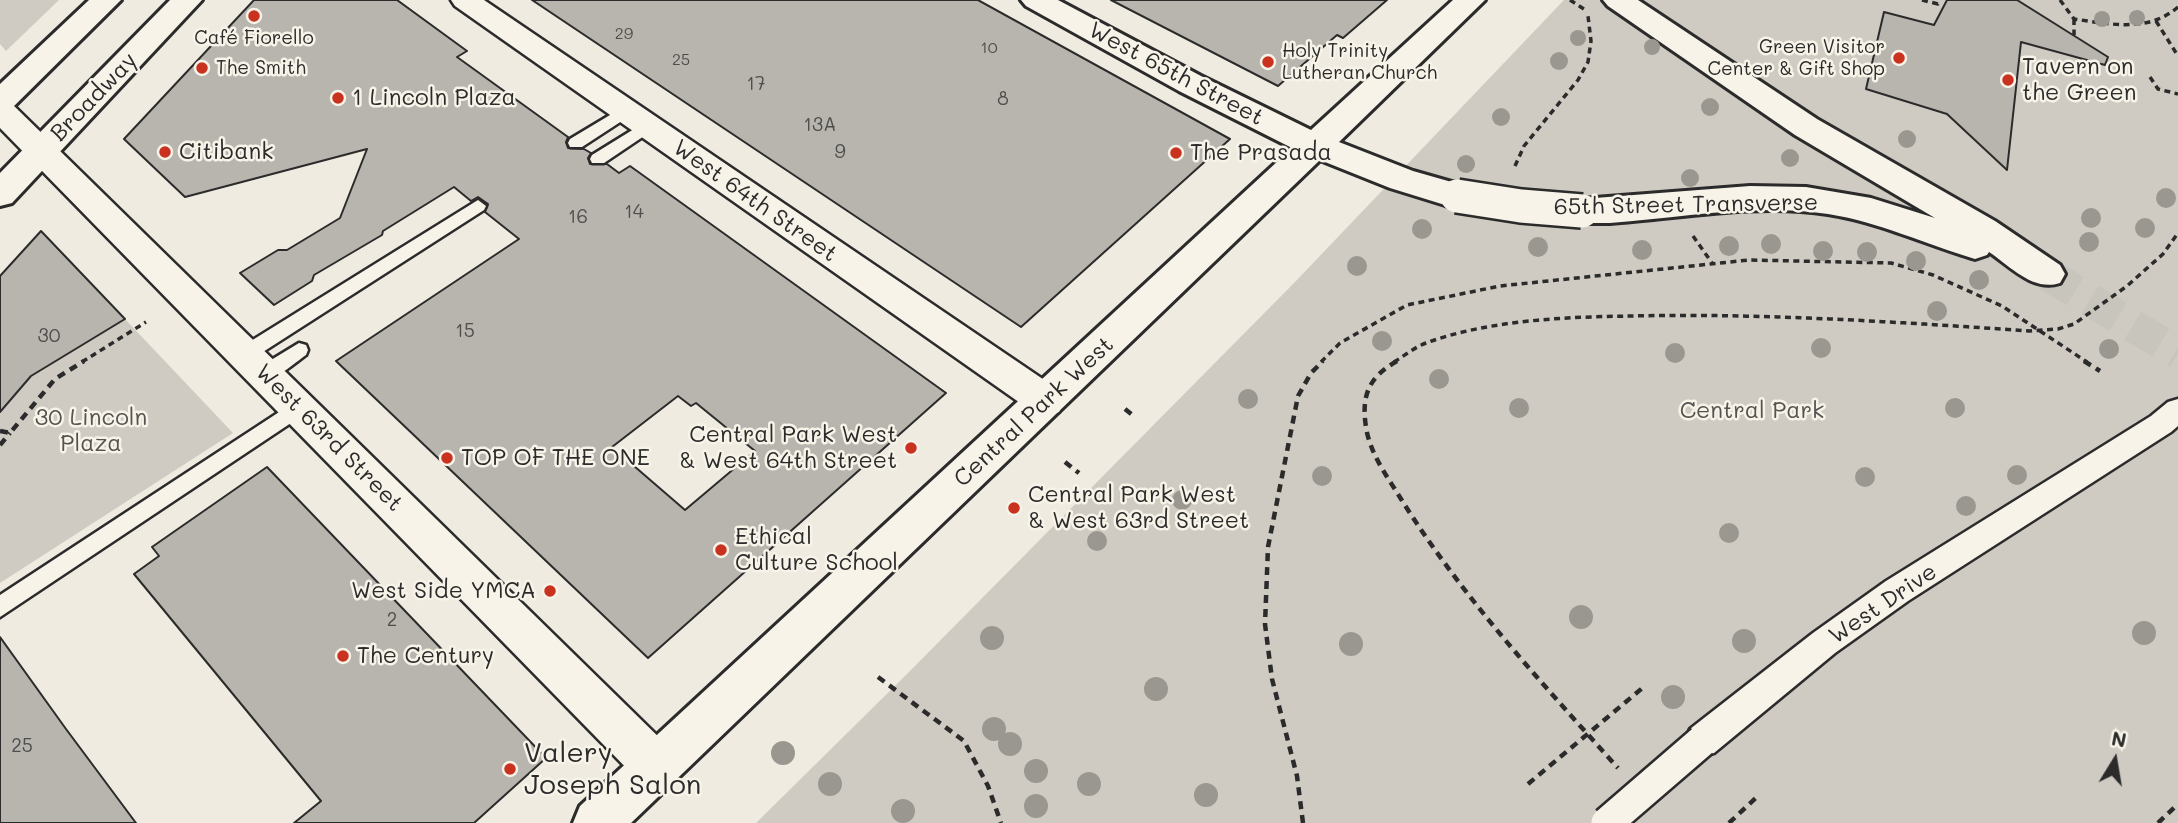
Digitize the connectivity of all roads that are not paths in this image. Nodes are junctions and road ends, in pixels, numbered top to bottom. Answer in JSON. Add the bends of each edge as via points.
{"nodes":[{"id":1,"x":106,"y":0,"type":"edge"},
{"id":2,"x":187,"y":0,"type":"edge"},
{"id":3,"x":465,"y":0,"type":"edge"},
{"id":4,"x":1036,"y":0,"type":"edge"},
{"id":5,"x":1470,"y":0,"type":"edge"},
{"id":6,"x":1618,"y":0,"type":"edge"},
{"id":7,"x":0,"y":102,"type":"edge"},
{"id":8,"x":0,"y":110,"type":"edge"},
{"id":9,"x":636,"y":118,"type":"junction"},
{"id":10,"x":576,"y":142,"type":"dead end"},
{"id":11,"x":1317,"y":145,"type":"junction"},
{"id":12,"x":43,"y":150,"type":"junction"},
{"id":13,"x":598,"y":159,"type":"dead end"},
{"id":14,"x":0,"y":194,"type":"edge"},
{"id":15,"x":478,"y":206,"type":"dead end"},
{"id":16,"x":299,"y":350,"type":"dead end"},
{"id":17,"x":255,"y":363,"type":"junction"},
{"id":18,"x":1046,"y":401,"type":"junction"},
{"id":19,"x":299,"y":407,"type":"junction"},
{"id":20,"x":2178,"y":410,"type":"edge"},
{"id":21,"x":0,"y":607,"type":"edge"},
{"id":22,"x":657,"y":767,"type":"junction"},
{"id":23,"x":597,"y":823,"type":"edge"},
{"id":24,"x":1607,"y":823,"type":"edge"}],
"edges":[{"from":1,"to":7,"type":"main road"},
{"from":2,"to":12,"type":"main road","name":"Broadway"},
{"from":3,"to":9,"type":"street","name":"West 64th Street"},
{"from":4,"to":11,"type":"main road","name":"West 65th Street"},
{"from":5,"to":11,"type":"main road","name":"Central Park West"},
{"from":6,"to":11,"type":"main road","name":"65th Street Transverse","bridge":true,"via":[[1806,127],[1983,230],[2047,274],[1924,228],[1833,203],[1774,198],[1582,211],[1521,206],[1457,196],[1403,180]]},
{"from":8,"to":12,"type":"street","name":"West 63rd Street"},
{"from":9,"to":10,"type":"lane"},
{"from":9,"to":13,"type":"lane"},
{"from":9,"to":18,"type":"street","name":"West 64th Street"},
{"from":11,"to":18,"type":"main road","name":"Central Park West"},
{"from":12,"to":14,"type":"main road","name":"Broadway"},
{"from":12,"to":17,"type":"street","name":"West 63rd Street"},
{"from":15,"to":17,"type":"lane"},
{"from":16,"to":17,"type":"lane"},
{"from":17,"to":19,"type":"street","name":"West 63rd Street"},
{"from":18,"to":22,"type":"main road","name":"Central Park West"},
{"from":19,"to":21,"type":"lane"},
{"from":19,"to":22,"type":"street","name":"West 63rd Street"},
{"from":20,"to":24,"type":"street","name":"West Drive","bridge":true,"via":[[1824,643]]},
{"from":22,"to":23,"type":"main road","name":"Central Park West"}]}
